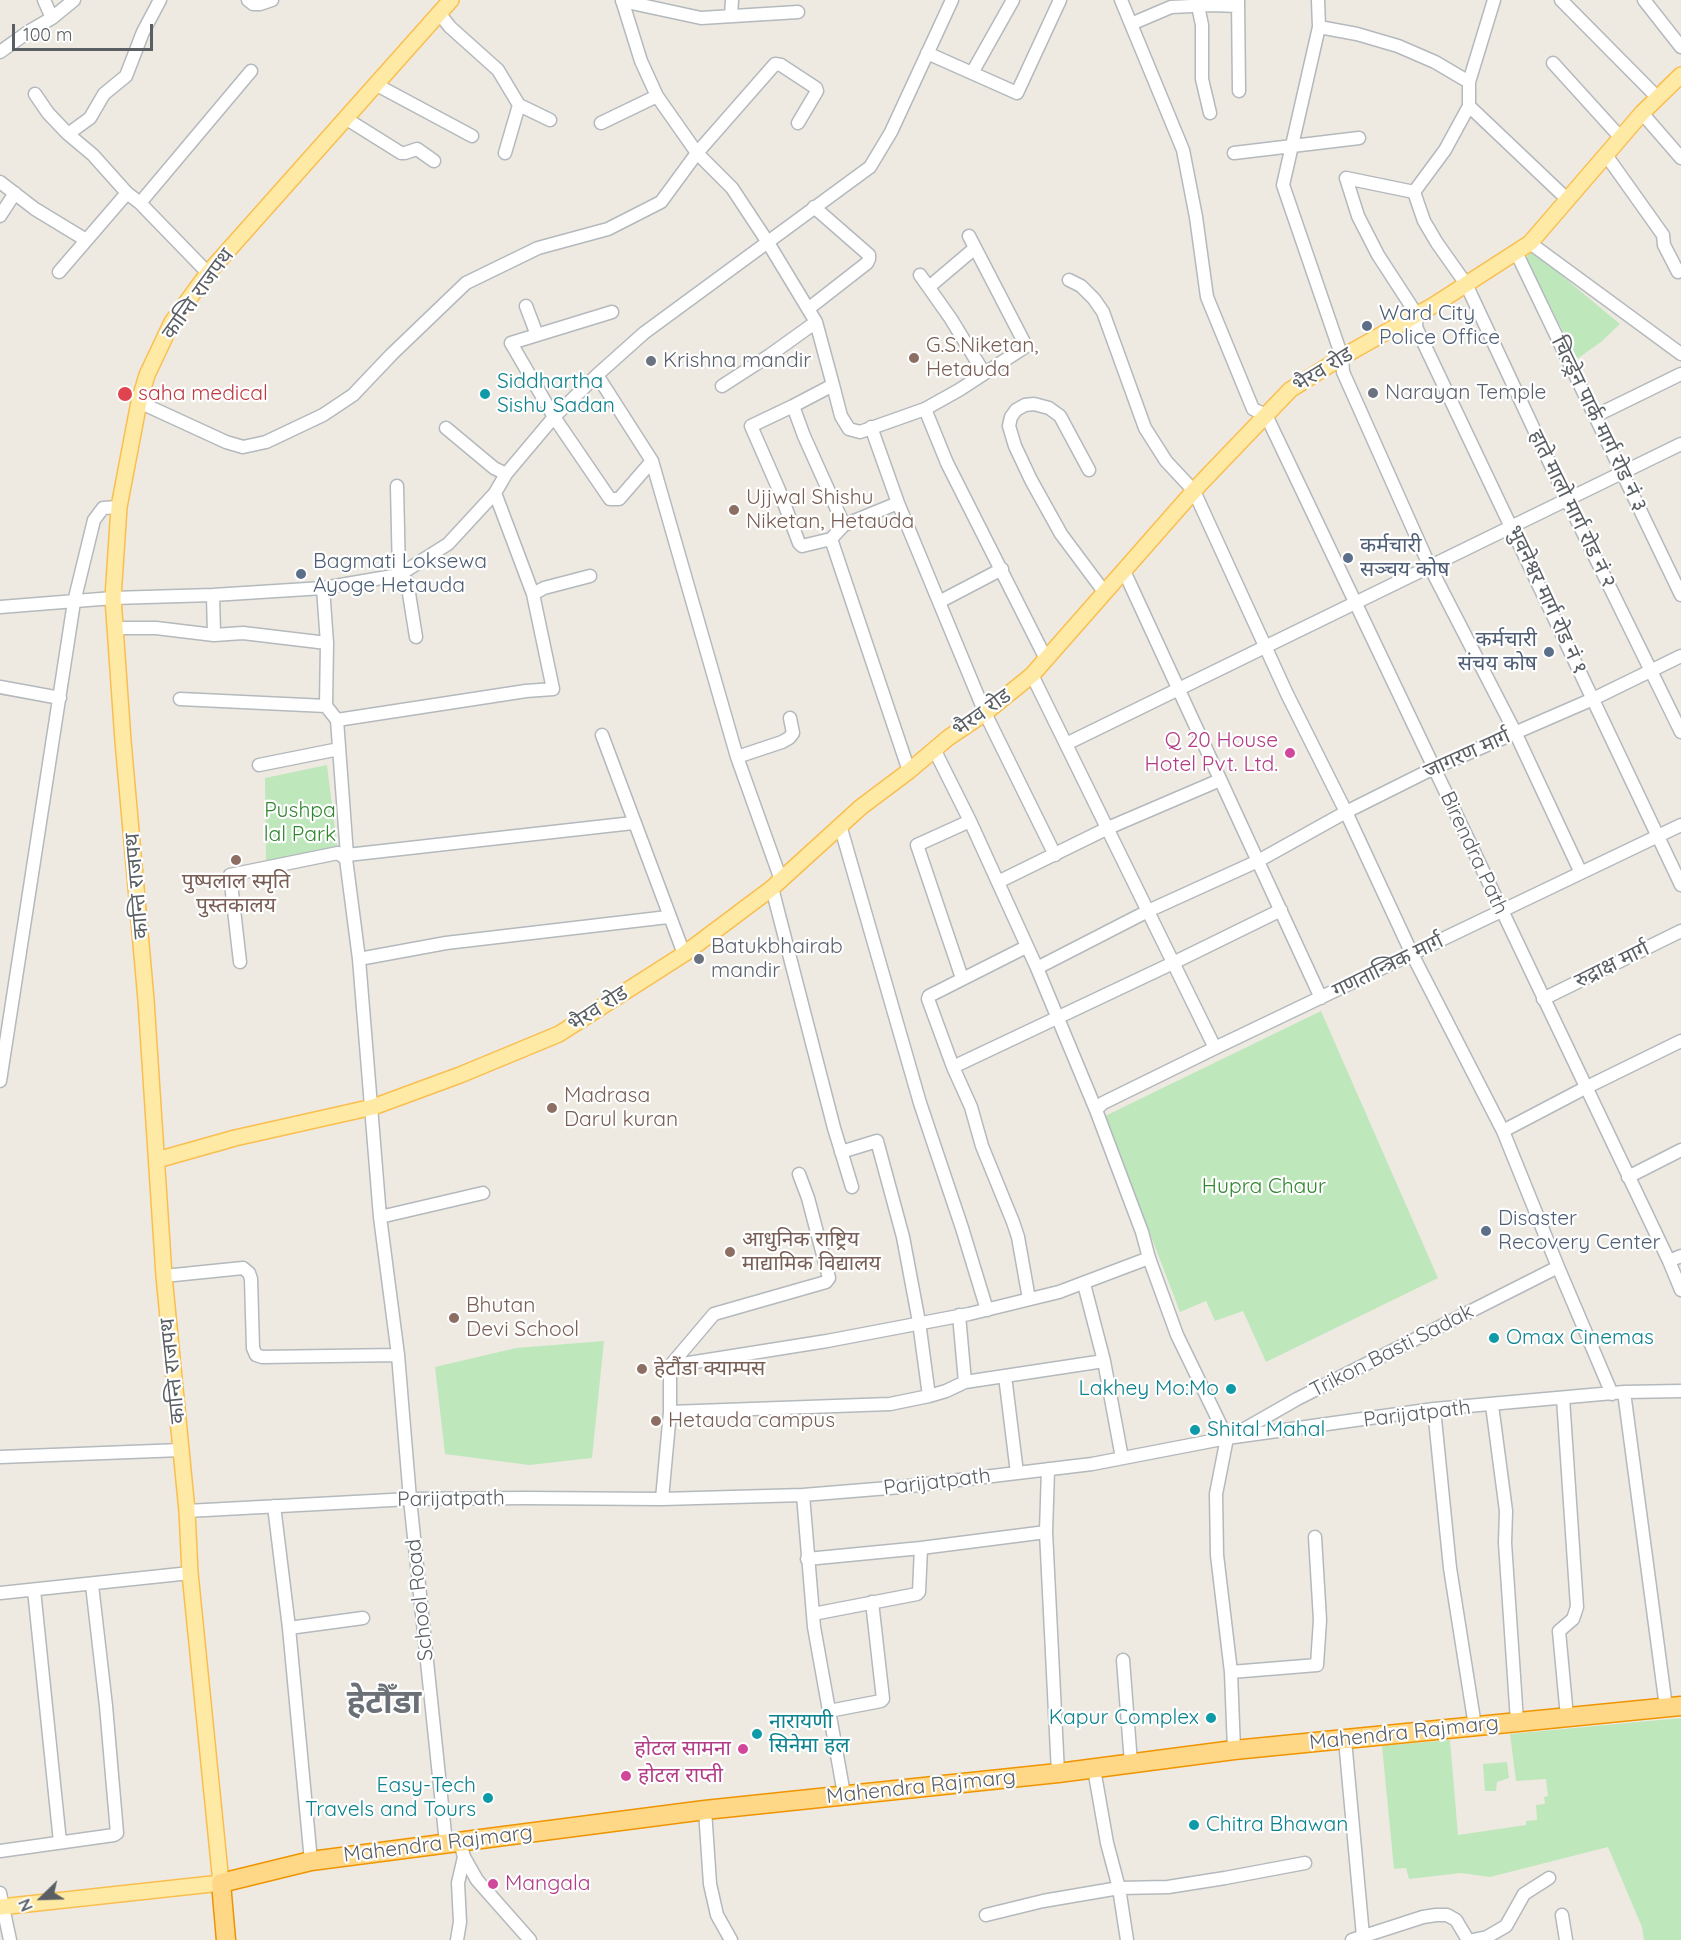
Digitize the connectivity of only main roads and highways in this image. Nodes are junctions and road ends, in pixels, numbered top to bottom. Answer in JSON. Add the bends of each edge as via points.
{"nodes":[{"id":1,"x":451,"y":0,"type":"edge"},
{"id":2,"x":1681,"y":75,"type":"edge"},
{"id":3,"x":157,"y":1160,"type":"junction"},
{"id":4,"x":1674,"y":1707,"type":"edge"},
{"id":5,"x":221,"y":1883,"type":"junction"},
{"id":6,"x":1,"y":1902,"type":"edge"},
{"id":7,"x":226,"y":1940,"type":"edge"}],
"edges":[{"from":1,"to":3,"type":"main road","name":"कान्ति राजपथ","via":[[208,273],[172,322],[139,402],[119,507],[113,598]]},
{"from":2,"to":3,"type":"main road","name":"भैरव रोड","via":[[1642,113],[1530,243],[1290,390],[1194,491],[1032,675],[934,749],[840,825],[777,884],[684,954],[560,1034],[460,1075],[373,1107]]},
{"from":3,"to":5,"type":"main road","name":"कान्ति राजपथ","via":[[190,1574]]},
{"from":4,"to":5,"type":"highway","name":"Mahendra Rajmarg","via":[[1234,1750],[1058,1773],[705,1810],[457,1847],[311,1861]]},
{"from":5,"to":6,"type":"main road"},
{"from":5,"to":7,"type":"highway"}]}
